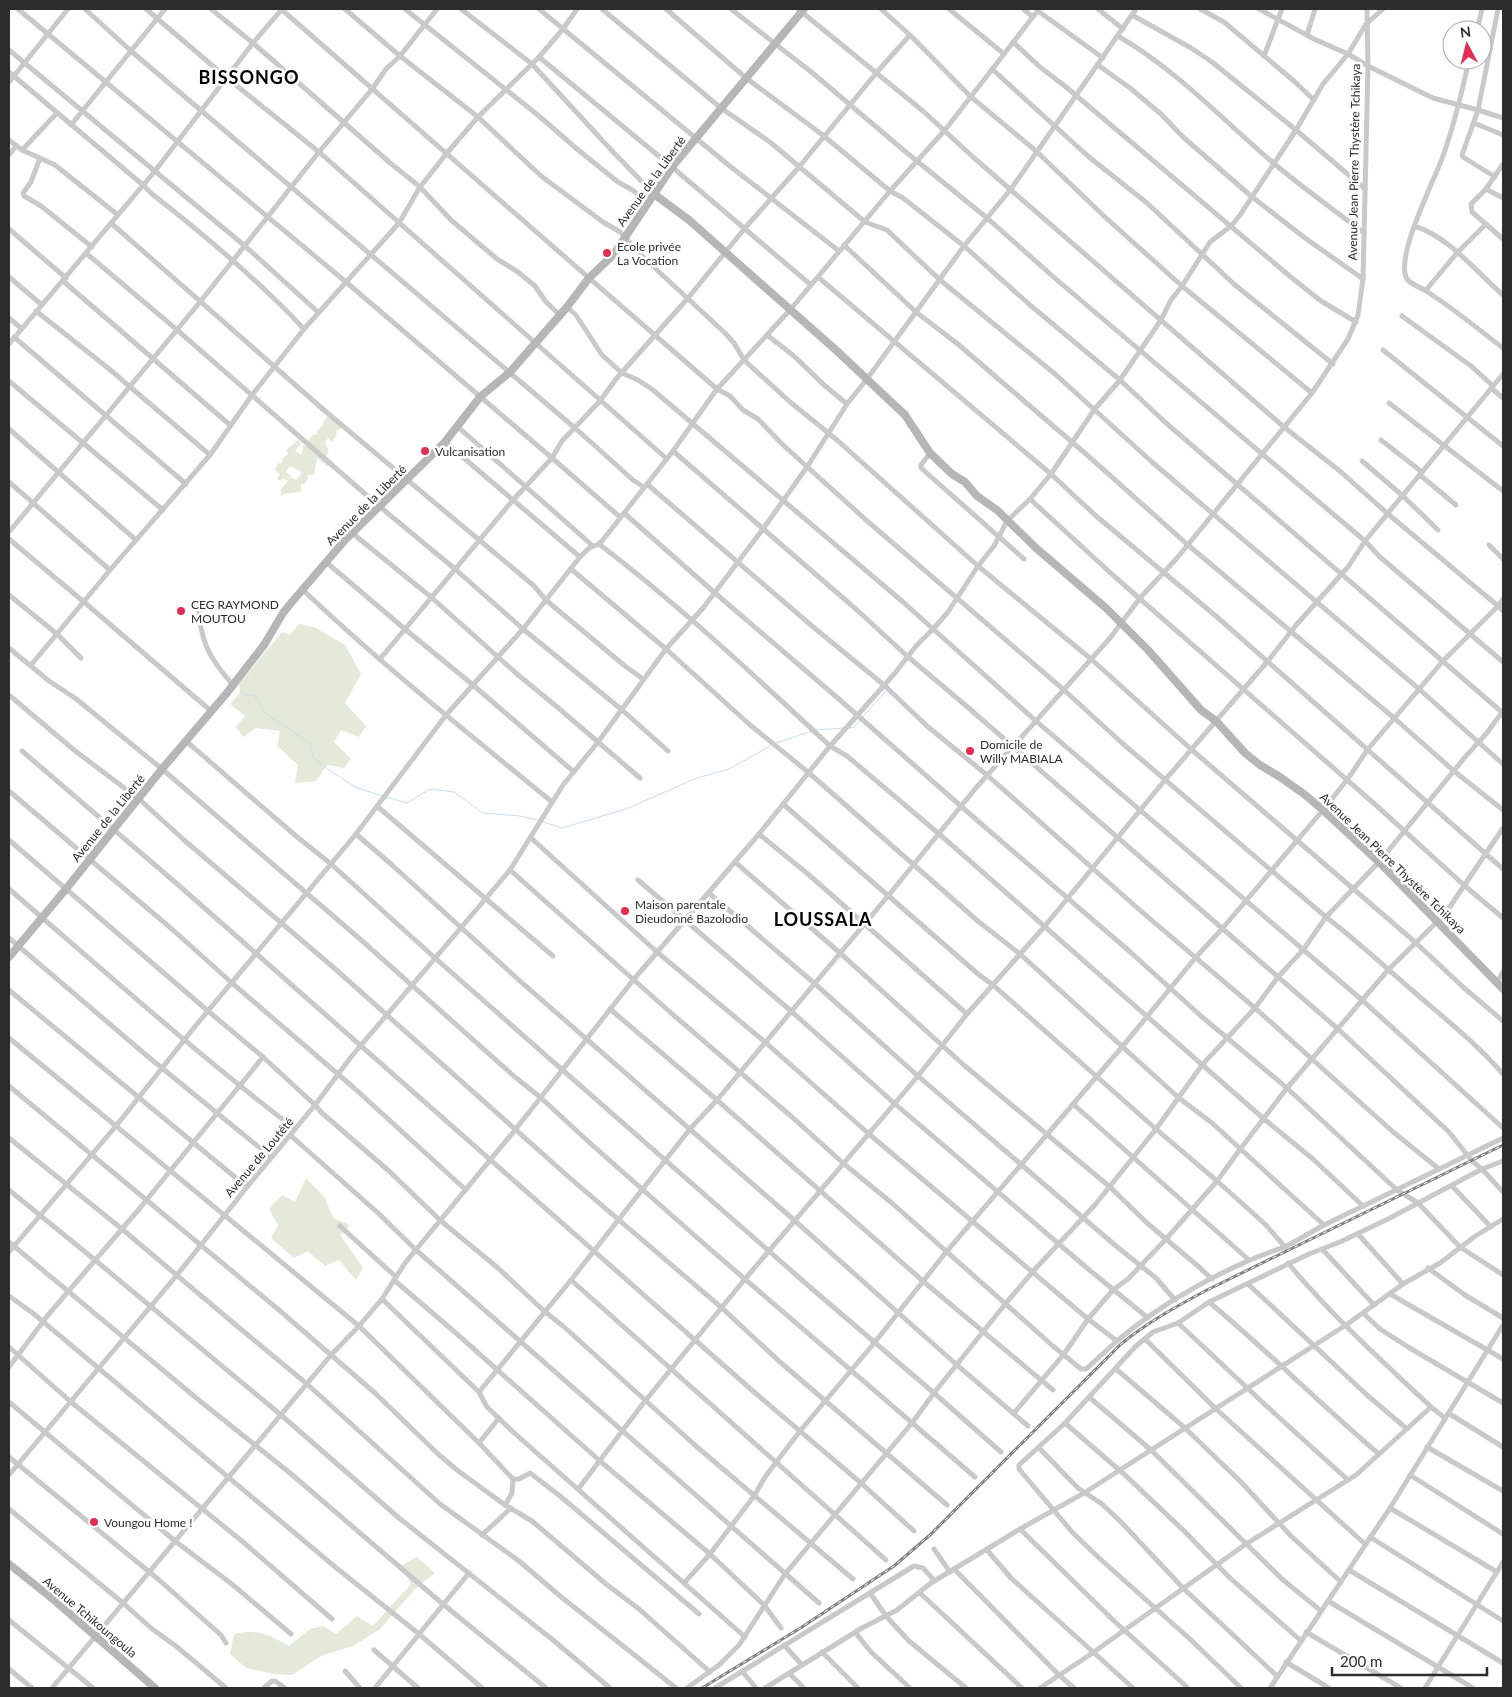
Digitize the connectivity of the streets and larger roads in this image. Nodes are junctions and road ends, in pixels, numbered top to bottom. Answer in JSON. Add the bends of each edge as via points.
{"nodes":[{"id":1,"x":18,"y":9,"type":"edge"},
{"id":2,"x":68,"y":9,"type":"edge"},
{"id":3,"x":85,"y":9,"type":"edge"},
{"id":4,"x":146,"y":9,"type":"edge"},
{"id":5,"x":164,"y":9,"type":"edge"},
{"id":6,"x":211,"y":9,"type":"edge"},
{"id":7,"x":282,"y":9,"type":"edge"},
{"id":8,"x":345,"y":9,"type":"edge"},
{"id":9,"x":405,"y":9,"type":"edge"},
{"id":10,"x":437,"y":9,"type":"edge"},
{"id":11,"x":461,"y":9,"type":"edge"},
{"id":12,"x":539,"y":9,"type":"edge"},
{"id":13,"x":577,"y":9,"type":"edge"},
{"id":14,"x":602,"y":9,"type":"edge"},
{"id":15,"x":666,"y":9,"type":"edge"},
{"id":16,"x":731,"y":9,"type":"edge"},
{"id":17,"x":880,"y":9,"type":"edge"},
{"id":18,"x":949,"y":9,"type":"edge"},
{"id":19,"x":1023,"y":9,"type":"edge"},
{"id":20,"x":1098,"y":9,"type":"edge"},
{"id":21,"x":1136,"y":9,"type":"edge"},
{"id":22,"x":1200,"y":9,"type":"edge"},
{"id":23,"x":1259,"y":9,"type":"edge"},
{"id":24,"x":1282,"y":9,"type":"edge"},
{"id":25,"x":1315,"y":9,"type":"edge"},
{"id":26,"x":1367,"y":9,"type":"edge"},
{"id":27,"x":1383,"y":9,"type":"edge"},
{"id":28,"x":1498,"y":9,"type":"edge"},
{"id":29,"x":801,"y":10,"type":"edge"},
{"id":30,"x":1039,"y":10,"type":"edge"},
{"id":31,"x":1132,"y":15,"type":"junction"},
{"id":32,"x":157,"y":17,"type":"junction"},
{"id":33,"x":1032,"y":17,"type":"junction"},
{"id":34,"x":1279,"y":20,"type":"junction"},
{"id":35,"x":1366,"y":24,"type":"junction"},
{"id":36,"x":424,"y":25,"type":"junction"},
{"id":37,"x":563,"y":29,"type":"junction"},
{"id":38,"x":1123,"y":29,"type":"junction"},
{"id":39,"x":48,"y":34,"type":"junction"},
{"id":40,"x":910,"y":35,"type":"junction"},
{"id":41,"x":1307,"y":35,"type":"junction"},
{"id":42,"x":1118,"y":36,"type":"junction"},
{"id":43,"x":1013,"y":42,"type":"junction"},
{"id":44,"x":253,"y":43,"type":"junction"},
{"id":45,"x":774,"y":44,"type":"junction"},
{"id":46,"x":9,"y":50,"type":"edge"},
{"id":47,"x":131,"y":51,"type":"junction"},
{"id":48,"x":1004,"y":54,"type":"junction"},
{"id":49,"x":1348,"y":54,"type":"junction"},
{"id":50,"x":400,"y":56,"type":"junction"},
{"id":51,"x":1264,"y":56,"type":"junction"},
{"id":52,"x":539,"y":57,"type":"junction"},
{"id":53,"x":1103,"y":58,"type":"junction"},
{"id":54,"x":23,"y":63,"type":"junction"},
{"id":55,"x":532,"y":64,"type":"junction"},
{"id":56,"x":1098,"y":65,"type":"junction"},
{"id":57,"x":1368,"y":66,"type":"junction"},
{"id":58,"x":992,"y":69,"type":"junction"},
{"id":59,"x":1467,"y":70,"type":"edge"},
{"id":60,"x":877,"y":72,"type":"junction"},
{"id":61,"x":11,"y":74,"type":"edge"},
{"id":62,"x":227,"y":78,"type":"junction"},
{"id":63,"x":746,"y":78,"type":"junction"},
{"id":64,"x":9,"y":82,"type":"edge"},
{"id":65,"x":105,"y":83,"type":"junction"},
{"id":66,"x":372,"y":88,"type":"junction"},
{"id":67,"x":506,"y":90,"type":"junction"},
{"id":68,"x":970,"y":96,"type":"junction"},
{"id":69,"x":1076,"y":97,"type":"junction"},
{"id":70,"x":1314,"y":100,"type":"junction"},
{"id":71,"x":1459,"y":105,"type":"junction"},
{"id":72,"x":851,"y":106,"type":"junction"},
{"id":73,"x":721,"y":108,"type":"junction"},
{"id":74,"x":1478,"y":110,"type":"junction"},
{"id":75,"x":83,"y":111,"type":"junction"},
{"id":76,"x":202,"y":111,"type":"junction"},
{"id":77,"x":57,"y":113,"type":"junction"},
{"id":78,"x":478,"y":117,"type":"junction"},
{"id":79,"x":1503,"y":118,"type":"edge"},
{"id":80,"x":344,"y":122,"type":"junction"},
{"id":81,"x":1474,"y":123,"type":"junction"},
{"id":82,"x":71,"y":125,"type":"junction"},
{"id":83,"x":1055,"y":128,"type":"junction"},
{"id":84,"x":945,"y":130,"type":"junction"},
{"id":85,"x":1296,"y":130,"type":"junction"},
{"id":86,"x":1503,"y":135,"type":"edge"},
{"id":87,"x":824,"y":136,"type":"junction"},
{"id":88,"x":696,"y":137,"type":"junction"},
{"id":89,"x":9,"y":140,"type":"edge"},
{"id":90,"x":178,"y":142,"type":"junction"},
{"id":91,"x":16,"y":146,"type":"junction"},
{"id":92,"x":22,"y":150,"type":"junction"},
{"id":93,"x":1036,"y":151,"type":"junction"},
{"id":94,"x":319,"y":152,"type":"junction"},
{"id":95,"x":448,"y":154,"type":"junction"},
{"id":96,"x":9,"y":155,"type":"edge"},
{"id":97,"x":40,"y":158,"type":"junction"},
{"id":98,"x":917,"y":161,"type":"junction"},
{"id":99,"x":1273,"y":163,"type":"junction"},
{"id":100,"x":1503,"y":164,"type":"edge"},
{"id":101,"x":672,"y":167,"type":"junction"},
{"id":102,"x":799,"y":167,"type":"junction"},
{"id":103,"x":155,"y":171,"type":"junction"},
{"id":104,"x":1494,"y":177,"type":"junction"},
{"id":105,"x":143,"y":185,"type":"junction"},
{"id":106,"x":292,"y":187,"type":"junction"},
{"id":107,"x":420,"y":187,"type":"junction"},
{"id":108,"x":1011,"y":189,"type":"junction"},
{"id":109,"x":1365,"y":189,"type":"junction"},
{"id":110,"x":1486,"y":189,"type":"junction"},
{"id":111,"x":890,"y":191,"type":"junction"},
{"id":112,"x":654,"y":194,"type":"junction"},
{"id":113,"x":1251,"y":196,"type":"junction"},
{"id":114,"x":772,"y":198,"type":"junction"},
{"id":115,"x":1503,"y":198,"type":"edge"},
{"id":116,"x":648,"y":205,"type":"junction"},
{"id":117,"x":118,"y":215,"type":"junction"},
{"id":118,"x":268,"y":216,"type":"junction"},
{"id":119,"x":987,"y":218,"type":"junction"},
{"id":120,"x":865,"y":222,"type":"junction"},
{"id":121,"x":111,"y":223,"type":"junction"},
{"id":122,"x":399,"y":223,"type":"junction"},
{"id":123,"x":1486,"y":224,"type":"junction"},
{"id":124,"x":1231,"y":226,"type":"junction"},
{"id":125,"x":1414,"y":226,"type":"junction"},
{"id":126,"x":745,"y":228,"type":"junction"},
{"id":127,"x":9,"y":229,"type":"edge"},
{"id":128,"x":1364,"y":233,"type":"junction"},
{"id":129,"x":624,"y":237,"type":"junction"},
{"id":130,"x":1503,"y":239,"type":"edge"},
{"id":131,"x":844,"y":245,"type":"junction"},
{"id":132,"x":245,"y":246,"type":"junction"},
{"id":133,"x":964,"y":246,"type":"junction"},
{"id":134,"x":92,"y":247,"type":"junction"},
{"id":135,"x":839,"y":251,"type":"junction"},
{"id":136,"x":726,"y":252,"type":"junction"},
{"id":137,"x":86,"y":253,"type":"junction"},
{"id":138,"x":1457,"y":253,"type":"junction"},
{"id":139,"x":1201,"y":254,"type":"junction"},
{"id":140,"x":372,"y":255,"type":"junction"},
{"id":141,"x":232,"y":259,"type":"junction"},
{"id":142,"x":818,"y":276,"type":"junction"},
{"id":143,"x":9,"y":277,"type":"edge"},
{"id":144,"x":589,"y":278,"type":"junction"},
{"id":145,"x":1363,"y":279,"type":"junction"},
{"id":146,"x":65,"y":280,"type":"junction"},
{"id":147,"x":940,"y":280,"type":"junction"},
{"id":148,"x":346,"y":282,"type":"junction"},
{"id":149,"x":811,"y":285,"type":"junction"},
{"id":150,"x":1182,"y":286,"type":"junction"},
{"id":151,"x":1426,"y":290,"type":"junction"},
{"id":152,"x":1503,"y":295,"type":"edge"},
{"id":153,"x":688,"y":298,"type":"junction"},
{"id":154,"x":200,"y":302,"type":"junction"},
{"id":155,"x":42,"y":304,"type":"junction"},
{"id":156,"x":567,"y":307,"type":"junction"},
{"id":157,"x":790,"y":310,"type":"junction"},
{"id":158,"x":36,"y":311,"type":"junction"},
{"id":159,"x":318,"y":312,"type":"junction"},
{"id":160,"x":916,"y":312,"type":"junction"},
{"id":161,"x":560,"y":315,"type":"junction"},
{"id":162,"x":1402,"y":316,"type":"dead end"},
{"id":163,"x":9,"y":318,"type":"edge"},
{"id":164,"x":1160,"y":320,"type":"junction"},
{"id":165,"x":1356,"y":322,"type":"junction"},
{"id":166,"x":21,"y":328,"type":"junction"},
{"id":167,"x":176,"y":328,"type":"junction"},
{"id":168,"x":304,"y":329,"type":"junction"},
{"id":169,"x":767,"y":335,"type":"junction"},
{"id":170,"x":656,"y":336,"type":"junction"},
{"id":171,"x":14,"y":337,"type":"junction"},
{"id":172,"x":894,"y":341,"type":"junction"},
{"id":173,"x":536,"y":343,"type":"junction"},
{"id":174,"x":9,"y":344,"type":"edge"},
{"id":175,"x":1503,"y":348,"type":"edge"},
{"id":176,"x":1140,"y":349,"type":"junction"},
{"id":177,"x":1383,"y":350,"type":"dead end"},
{"id":178,"x":152,"y":358,"type":"junction"},
{"id":179,"x":744,"y":360,"type":"junction"},
{"id":180,"x":1333,"y":364,"type":"junction"},
{"id":181,"x":275,"y":366,"type":"junction"},
{"id":182,"x":510,"y":372,"type":"junction"},
{"id":183,"x":622,"y":373,"type":"junction"},
{"id":184,"x":1503,"y":374,"type":"edge"},
{"id":185,"x":867,"y":379,"type":"junction"},
{"id":186,"x":1120,"y":380,"type":"junction"},
{"id":187,"x":9,"y":381,"type":"edge"},
{"id":188,"x":129,"y":387,"type":"junction"},
{"id":189,"x":1492,"y":387,"type":"junction"},
{"id":190,"x":717,"y":389,"type":"junction"},
{"id":191,"x":1312,"y":393,"type":"junction"},
{"id":192,"x":252,"y":395,"type":"junction"},
{"id":193,"x":480,"y":397,"type":"junction"},
{"id":194,"x":1503,"y":398,"type":"edge"},
{"id":195,"x":600,"y":401,"type":"junction"},
{"id":196,"x":1389,"y":403,"type":"dead end"},
{"id":197,"x":847,"y":404,"type":"junction"},
{"id":198,"x":1094,"y":410,"type":"junction"},
{"id":199,"x":106,"y":415,"type":"junction"},
{"id":200,"x":1467,"y":417,"type":"junction"},
{"id":201,"x":692,"y":423,"type":"junction"},
{"id":202,"x":230,"y":425,"type":"junction"},
{"id":203,"x":457,"y":426,"type":"junction"},
{"id":204,"x":1284,"y":427,"type":"junction"},
{"id":205,"x":575,"y":428,"type":"junction"},
{"id":206,"x":9,"y":429,"type":"edge"},
{"id":207,"x":828,"y":434,"type":"junction"},
{"id":208,"x":1381,"y":440,"type":"dead end"},
{"id":209,"x":445,"y":442,"type":"junction"},
{"id":210,"x":82,"y":443,"type":"junction"},
{"id":211,"x":1073,"y":443,"type":"junction"},
{"id":212,"x":1444,"y":445,"type":"junction"},
{"id":213,"x":1503,"y":446,"type":"edge"},
{"id":214,"x":673,"y":451,"type":"junction"},
{"id":215,"x":930,"y":453,"type":"junction"},
{"id":216,"x":1261,"y":454,"type":"junction"},
{"id":217,"x":210,"y":455,"type":"junction"},
{"id":218,"x":552,"y":458,"type":"junction"},
{"id":219,"x":667,"y":459,"type":"junction"},
{"id":220,"x":1362,"y":461,"type":"dead end"},
{"id":221,"x":807,"y":467,"type":"junction"},
{"id":222,"x":59,"y":473,"type":"junction"},
{"id":223,"x":1421,"y":473,"type":"junction"},
{"id":224,"x":1051,"y":474,"type":"junction"},
{"id":225,"x":406,"y":480,"type":"junction"},
{"id":226,"x":9,"y":482,"type":"edge"},
{"id":227,"x":186,"y":484,"type":"junction"},
{"id":228,"x":1238,"y":484,"type":"junction"},
{"id":229,"x":526,"y":485,"type":"junction"},
{"id":230,"x":645,"y":485,"type":"junction"},
{"id":231,"x":1503,"y":491,"type":"edge"},
{"id":232,"x":1402,"y":496,"type":"junction"},
{"id":233,"x":1030,"y":499,"type":"junction"},
{"id":234,"x":513,"y":500,"type":"junction"},
{"id":235,"x":784,"y":500,"type":"junction"},
{"id":236,"x":32,"y":504,"type":"junction"},
{"id":237,"x":379,"y":506,"type":"junction"},
{"id":238,"x":1456,"y":506,"type":"dead end"},
{"id":239,"x":163,"y":510,"type":"junction"},
{"id":240,"x":1213,"y":514,"type":"junction"},
{"id":241,"x":1388,"y":514,"type":"junction"},
{"id":242,"x":622,"y":515,"type":"junction"},
{"id":243,"x":1007,"y":521,"type":"junction"},
{"id":244,"x":762,"y":529,"type":"junction"},
{"id":245,"x":1438,"y":530,"type":"dead end"},
{"id":246,"x":9,"y":532,"type":"edge"},
{"id":247,"x":352,"y":533,"type":"junction"},
{"id":248,"x":998,"y":537,"type":"junction"},
{"id":249,"x":9,"y":539,"type":"edge"},
{"id":250,"x":136,"y":540,"type":"junction"},
{"id":251,"x":479,"y":540,"type":"junction"},
{"id":252,"x":1365,"y":541,"type":"junction"},
{"id":253,"x":596,"y":545,"type":"junction"},
{"id":254,"x":1188,"y":545,"type":"junction"},
{"id":255,"x":1489,"y":545,"type":"dead end"},
{"id":256,"x":580,"y":557,"type":"junction"},
{"id":257,"x":1024,"y":559,"type":"dead end"},
{"id":258,"x":1503,"y":559,"type":"edge"},
{"id":259,"x":326,"y":562,"type":"junction"},
{"id":260,"x":737,"y":562,"type":"junction"},
{"id":261,"x":978,"y":566,"type":"junction"},
{"id":262,"x":455,"y":568,"type":"junction"},
{"id":263,"x":110,"y":570,"type":"junction"},
{"id":264,"x":571,"y":570,"type":"junction"},
{"id":265,"x":1164,"y":572,"type":"junction"},
{"id":266,"x":1343,"y":573,"type":"junction"},
{"id":267,"x":303,"y":590,"type":"junction"},
{"id":268,"x":714,"y":593,"type":"junction"},
{"id":269,"x":9,"y":595,"type":"edge"},
{"id":270,"x":431,"y":597,"type":"junction"},
{"id":271,"x":1140,"y":598,"type":"junction"},
{"id":272,"x":1503,"y":599,"type":"edge"},
{"id":273,"x":957,"y":600,"type":"junction"},
{"id":274,"x":547,"y":601,"type":"junction"},
{"id":275,"x":84,"y":602,"type":"junction"},
{"id":276,"x":1316,"y":602,"type":"junction"},
{"id":277,"x":198,"y":603,"type":"dead end"},
{"id":278,"x":1498,"y":606,"type":"junction"},
{"id":279,"x":1503,"y":611,"type":"edge"},
{"id":280,"x":692,"y":621,"type":"junction"},
{"id":281,"x":1122,"y":624,"type":"junction"},
{"id":282,"x":522,"y":629,"type":"junction"},
{"id":283,"x":934,"y":629,"type":"junction"},
{"id":284,"x":406,"y":630,"type":"junction"},
{"id":285,"x":1291,"y":632,"type":"junction"},
{"id":286,"x":57,"y":634,"type":"junction"},
{"id":287,"x":1471,"y":634,"type":"junction"},
{"id":288,"x":9,"y":648,"type":"edge"},
{"id":289,"x":666,"y":649,"type":"junction"},
{"id":290,"x":497,"y":656,"type":"junction"},
{"id":291,"x":907,"y":656,"type":"junction"},
{"id":292,"x":81,"y":658,"type":"dead end"},
{"id":293,"x":380,"y":659,"type":"junction"},
{"id":294,"x":1091,"y":659,"type":"junction"},
{"id":295,"x":1442,"y":661,"type":"junction"},
{"id":296,"x":1267,"y":662,"type":"junction"},
{"id":297,"x":1503,"y":662,"type":"edge"},
{"id":298,"x":31,"y":665,"type":"junction"},
{"id":299,"x":643,"y":679,"type":"junction"},
{"id":300,"x":233,"y":685,"type":"junction"},
{"id":301,"x":473,"y":685,"type":"junction"},
{"id":302,"x":884,"y":685,"type":"junction"},
{"id":303,"x":1243,"y":689,"type":"junction"},
{"id":304,"x":1419,"y":689,"type":"junction"},
{"id":305,"x":1064,"y":690,"type":"junction"},
{"id":306,"x":9,"y":695,"type":"edge"},
{"id":307,"x":621,"y":709,"type":"junction"},
{"id":308,"x":211,"y":712,"type":"junction"},
{"id":309,"x":1503,"y":712,"type":"edge"},
{"id":310,"x":446,"y":715,"type":"junction"},
{"id":311,"x":858,"y":715,"type":"junction"},
{"id":312,"x":1394,"y":718,"type":"junction"},
{"id":313,"x":1036,"y":721,"type":"junction"},
{"id":314,"x":1216,"y":721,"type":"junction"},
{"id":315,"x":186,"y":741,"type":"junction"},
{"id":316,"x":598,"y":742,"type":"junction"},
{"id":317,"x":1478,"y":742,"type":"junction"},
{"id":318,"x":830,"y":746,"type":"junction"},
{"id":319,"x":1013,"y":747,"type":"junction"},
{"id":320,"x":1368,"y":749,"type":"junction"},
{"id":321,"x":1192,"y":750,"type":"junction"},
{"id":322,"x":668,"y":751,"type":"dead end"},
{"id":323,"x":22,"y":752,"type":"dead end"},
{"id":324,"x":1503,"y":764,"type":"edge"},
{"id":325,"x":162,"y":768,"type":"junction"},
{"id":326,"x":1454,"y":771,"type":"junction"},
{"id":327,"x":574,"y":772,"type":"junction"},
{"id":328,"x":809,"y":773,"type":"junction"},
{"id":329,"x":987,"y":775,"type":"junction"},
{"id":330,"x":640,"y":778,"type":"dead end"},
{"id":331,"x":1165,"y":780,"type":"junction"},
{"id":332,"x":1347,"y":780,"type":"junction"},
{"id":333,"x":9,"y":791,"type":"edge"},
{"id":334,"x":139,"y":799,"type":"junction"},
{"id":335,"x":552,"y":802,"type":"junction"},
{"id":336,"x":1427,"y":802,"type":"junction"},
{"id":337,"x":783,"y":804,"type":"junction"},
{"id":338,"x":961,"y":806,"type":"junction"},
{"id":339,"x":378,"y":807,"type":"junction"},
{"id":340,"x":1141,"y":810,"type":"junction"},
{"id":341,"x":1323,"y":810,"type":"junction"},
{"id":342,"x":1503,"y":810,"type":"edge"},
{"id":343,"x":1503,"y":828,"type":"edge"},
{"id":344,"x":113,"y":830,"type":"junction"},
{"id":345,"x":1404,"y":830,"type":"junction"},
{"id":346,"x":938,"y":833,"type":"junction"},
{"id":347,"x":356,"y":834,"type":"junction"},
{"id":348,"x":759,"y":834,"type":"junction"},
{"id":349,"x":531,"y":838,"type":"junction"},
{"id":350,"x":1117,"y":838,"type":"junction"},
{"id":351,"x":9,"y":840,"type":"edge"},
{"id":352,"x":1296,"y":840,"type":"junction"},
{"id":353,"x":1485,"y":853,"type":"junction"},
{"id":354,"x":90,"y":859,"type":"junction"},
{"id":355,"x":735,"y":862,"type":"junction"},
{"id":356,"x":1379,"y":862,"type":"junction"},
{"id":357,"x":331,"y":864,"type":"junction"},
{"id":358,"x":914,"y":865,"type":"junction"},
{"id":359,"x":1092,"y":868,"type":"junction"},
{"id":360,"x":1271,"y":869,"type":"junction"},
{"id":361,"x":1503,"y":869,"type":"edge"},
{"id":362,"x":510,"y":870,"type":"junction"},
{"id":363,"x":638,"y":880,"type":"dead end"},
{"id":364,"x":1465,"y":886,"type":"junction"},
{"id":365,"x":9,"y":889,"type":"edge"},
{"id":366,"x":66,"y":889,"type":"junction"},
{"id":367,"x":1353,"y":889,"type":"junction"},
{"id":368,"x":709,"y":893,"type":"junction"},
{"id":369,"x":307,"y":894,"type":"junction"},
{"id":370,"x":888,"y":896,"type":"junction"},
{"id":371,"x":486,"y":898,"type":"junction"},
{"id":372,"x":1068,"y":899,"type":"junction"},
{"id":373,"x":1246,"y":901,"type":"junction"},
{"id":374,"x":42,"y":916,"type":"junction"},
{"id":375,"x":1326,"y":917,"type":"junction"},
{"id":376,"x":1503,"y":918,"type":"edge"},
{"id":377,"x":685,"y":920,"type":"junction"},
{"id":378,"x":1438,"y":922,"type":"junction"},
{"id":379,"x":282,"y":924,"type":"junction"},
{"id":380,"x":864,"y":924,"type":"junction"},
{"id":381,"x":1044,"y":927,"type":"junction"},
{"id":382,"x":461,"y":928,"type":"junction"},
{"id":383,"x":1222,"y":928,"type":"junction"},
{"id":384,"x":9,"y":938,"type":"edge"},
{"id":385,"x":1414,"y":942,"type":"junction"},
{"id":386,"x":18,"y":946,"type":"junction"},
{"id":387,"x":1303,"y":950,"type":"junction"},
{"id":388,"x":657,"y":952,"type":"junction"},
{"id":389,"x":840,"y":953,"type":"junction"},
{"id":390,"x":256,"y":954,"type":"junction"},
{"id":391,"x":1020,"y":954,"type":"junction"},
{"id":392,"x":553,"y":956,"type":"dead end"},
{"id":393,"x":9,"y":957,"type":"edge"},
{"id":394,"x":1196,"y":957,"type":"junction"},
{"id":395,"x":435,"y":958,"type":"junction"},
{"id":396,"x":1388,"y":970,"type":"junction"},
{"id":397,"x":1503,"y":972,"type":"edge"},
{"id":398,"x":1278,"y":977,"type":"junction"},
{"id":399,"x":634,"y":979,"type":"junction"},
{"id":400,"x":1497,"y":982,"type":"junction"},
{"id":401,"x":232,"y":983,"type":"junction"},
{"id":402,"x":814,"y":983,"type":"junction"},
{"id":403,"x":993,"y":985,"type":"junction"},
{"id":404,"x":412,"y":986,"type":"junction"},
{"id":405,"x":1169,"y":988,"type":"junction"},
{"id":406,"x":1503,"y":989,"type":"edge"},
{"id":407,"x":9,"y":990,"type":"edge"},
{"id":408,"x":1362,"y":1000,"type":"junction"},
{"id":409,"x":1255,"y":1008,"type":"junction"},
{"id":410,"x":610,"y":1009,"type":"junction"},
{"id":411,"x":208,"y":1011,"type":"junction"},
{"id":412,"x":791,"y":1011,"type":"junction"},
{"id":413,"x":967,"y":1014,"type":"junction"},
{"id":414,"x":386,"y":1016,"type":"junction"},
{"id":415,"x":1146,"y":1016,"type":"junction"},
{"id":416,"x":1503,"y":1021,"type":"edge"},
{"id":417,"x":1338,"y":1029,"type":"junction"},
{"id":418,"x":1227,"y":1037,"type":"junction"},
{"id":419,"x":9,"y":1038,"type":"edge"},
{"id":420,"x":185,"y":1039,"type":"junction"},
{"id":421,"x":587,"y":1039,"type":"junction"},
{"id":422,"x":765,"y":1042,"type":"junction"},
{"id":423,"x":361,"y":1045,"type":"junction"},
{"id":424,"x":942,"y":1045,"type":"junction"},
{"id":425,"x":1122,"y":1047,"type":"junction"},
{"id":426,"x":264,"y":1057,"type":"junction"},
{"id":427,"x":1312,"y":1060,"type":"junction"},
{"id":428,"x":1202,"y":1065,"type":"junction"},
{"id":429,"x":162,"y":1068,"type":"junction"},
{"id":430,"x":562,"y":1070,"type":"junction"},
{"id":431,"x":740,"y":1072,"type":"junction"},
{"id":432,"x":338,"y":1074,"type":"junction"},
{"id":433,"x":1503,"y":1074,"type":"edge"},
{"id":434,"x":1097,"y":1075,"type":"junction"},
{"id":435,"x":918,"y":1076,"type":"junction"},
{"id":436,"x":241,"y":1085,"type":"junction"},
{"id":437,"x":9,"y":1086,"type":"edge"},
{"id":438,"x":1287,"y":1088,"type":"junction"},
{"id":439,"x":139,"y":1097,"type":"junction"},
{"id":440,"x":540,"y":1097,"type":"junction"},
{"id":441,"x":1179,"y":1098,"type":"junction"},
{"id":442,"x":717,"y":1100,"type":"junction"},
{"id":443,"x":894,"y":1103,"type":"junction"},
{"id":444,"x":315,"y":1104,"type":"junction"},
{"id":445,"x":1073,"y":1104,"type":"junction"},
{"id":446,"x":217,"y":1113,"type":"junction"},
{"id":447,"x":1264,"y":1120,"type":"junction"},
{"id":448,"x":116,"y":1126,"type":"junction"},
{"id":449,"x":1503,"y":1128,"type":"edge"},
{"id":450,"x":295,"y":1129,"type":"junction"},
{"id":451,"x":690,"y":1129,"type":"junction"},
{"id":452,"x":1156,"y":1129,"type":"junction"},
{"id":453,"x":515,"y":1130,"type":"junction"},
{"id":454,"x":869,"y":1134,"type":"junction"},
{"id":455,"x":1047,"y":1134,"type":"junction"},
{"id":456,"x":290,"y":1135,"type":"junction"},
{"id":457,"x":9,"y":1138,"type":"edge"},
{"id":458,"x":1503,"y":1138,"type":"edge"},
{"id":459,"x":193,"y":1142,"type":"junction"},
{"id":460,"x":1240,"y":1148,"type":"junction"},
{"id":461,"x":91,"y":1155,"type":"junction"},
{"id":462,"x":1468,"y":1156,"type":"junction"},
{"id":463,"x":271,"y":1157,"type":"junction"},
{"id":464,"x":1133,"y":1157,"type":"junction"},
{"id":465,"x":491,"y":1159,"type":"junction"},
{"id":466,"x":666,"y":1160,"type":"junction"},
{"id":467,"x":1503,"y":1161,"type":"edge"},
{"id":468,"x":842,"y":1163,"type":"junction"},
{"id":469,"x":1021,"y":1164,"type":"junction"},
{"id":470,"x":1439,"y":1169,"type":"junction"},
{"id":471,"x":1482,"y":1169,"type":"junction"},
{"id":472,"x":170,"y":1170,"type":"junction"},
{"id":473,"x":1217,"y":1181,"type":"junction"},
{"id":474,"x":66,"y":1184,"type":"junction"},
{"id":475,"x":1452,"y":1186,"type":"junction"},
{"id":476,"x":246,"y":1187,"type":"junction"},
{"id":477,"x":1110,"y":1187,"type":"junction"},
{"id":478,"x":642,"y":1189,"type":"junction"},
{"id":479,"x":9,"y":1190,"type":"edge"},
{"id":480,"x":466,"y":1190,"type":"junction"},
{"id":481,"x":820,"y":1190,"type":"junction"},
{"id":482,"x":1397,"y":1190,"type":"junction"},
{"id":483,"x":998,"y":1192,"type":"junction"},
{"id":484,"x":1503,"y":1192,"type":"edge"},
{"id":485,"x":146,"y":1200,"type":"junction"},
{"id":486,"x":1418,"y":1203,"type":"junction"},
{"id":487,"x":1363,"y":1206,"type":"junction"},
{"id":488,"x":1192,"y":1209,"type":"junction"},
{"id":489,"x":39,"y":1216,"type":"junction"},
{"id":490,"x":224,"y":1216,"type":"junction"},
{"id":491,"x":1084,"y":1218,"type":"junction"},
{"id":492,"x":1503,"y":1219,"type":"edge"},
{"id":493,"x":618,"y":1220,"type":"junction"},
{"id":494,"x":794,"y":1220,"type":"junction"},
{"id":495,"x":441,"y":1221,"type":"junction"},
{"id":496,"x":973,"y":1221,"type":"junction"},
{"id":497,"x":1324,"y":1225,"type":"junction"},
{"id":498,"x":340,"y":1226,"type":"dead end"},
{"id":499,"x":1491,"y":1227,"type":"junction"},
{"id":500,"x":122,"y":1229,"type":"junction"},
{"id":501,"x":1358,"y":1234,"type":"junction"},
{"id":502,"x":1167,"y":1238,"type":"junction"},
{"id":503,"x":11,"y":1244,"type":"edge"},
{"id":504,"x":1058,"y":1244,"type":"junction"},
{"id":505,"x":201,"y":1245,"type":"junction"},
{"id":506,"x":1460,"y":1246,"type":"junction"},
{"id":507,"x":1285,"y":1247,"type":"junction"},
{"id":508,"x":416,"y":1250,"type":"junction"},
{"id":509,"x":594,"y":1250,"type":"junction"},
{"id":510,"x":1323,"y":1250,"type":"junction"},
{"id":511,"x":770,"y":1251,"type":"junction"},
{"id":512,"x":947,"y":1251,"type":"junction"},
{"id":513,"x":9,"y":1252,"type":"edge"},
{"id":514,"x":95,"y":1260,"type":"junction"},
{"id":515,"x":1250,"y":1260,"type":"junction"},
{"id":516,"x":1288,"y":1263,"type":"junction"},
{"id":517,"x":1140,"y":1266,"type":"junction"},
{"id":518,"x":1428,"y":1268,"type":"junction"},
{"id":519,"x":1033,"y":1272,"type":"junction"},
{"id":520,"x":177,"y":1275,"type":"junction"},
{"id":521,"x":1503,"y":1275,"type":"edge"},
{"id":522,"x":395,"y":1279,"type":"junction"},
{"id":523,"x":745,"y":1279,"type":"junction"},
{"id":524,"x":1212,"y":1279,"type":"junction"},
{"id":525,"x":571,"y":1280,"type":"junction"},
{"id":526,"x":924,"y":1282,"type":"junction"},
{"id":527,"x":1248,"y":1284,"type":"junction"},
{"id":528,"x":1403,"y":1284,"type":"junction"},
{"id":529,"x":1113,"y":1290,"type":"junction"},
{"id":530,"x":69,"y":1291,"type":"junction"},
{"id":531,"x":1390,"y":1294,"type":"junction"},
{"id":532,"x":9,"y":1296,"type":"edge"},
{"id":533,"x":382,"y":1299,"type":"junction"},
{"id":534,"x":1175,"y":1300,"type":"junction"},
{"id":535,"x":1209,"y":1302,"type":"junction"},
{"id":536,"x":1006,"y":1303,"type":"junction"},
{"id":537,"x":1374,"y":1305,"type":"junction"},
{"id":538,"x":151,"y":1307,"type":"junction"},
{"id":539,"x":722,"y":1308,"type":"junction"},
{"id":540,"x":544,"y":1311,"type":"junction"},
{"id":541,"x":899,"y":1312,"type":"junction"},
{"id":542,"x":1363,"y":1313,"type":"junction"},
{"id":543,"x":1148,"y":1318,"type":"junction"},
{"id":544,"x":1503,"y":1318,"type":"edge"},
{"id":545,"x":1088,"y":1319,"type":"junction"},
{"id":546,"x":42,"y":1323,"type":"junction"},
{"id":547,"x":1178,"y":1323,"type":"junction"},
{"id":548,"x":1346,"y":1325,"type":"junction"},
{"id":549,"x":359,"y":1326,"type":"junction"},
{"id":550,"x":1503,"y":1326,"type":"edge"},
{"id":551,"x":984,"y":1332,"type":"junction"},
{"id":552,"x":125,"y":1338,"type":"junction"},
{"id":553,"x":1145,"y":1339,"type":"junction"},
{"id":554,"x":696,"y":1340,"type":"junction"},
{"id":555,"x":521,"y":1341,"type":"junction"},
{"id":556,"x":1117,"y":1341,"type":"junction"},
{"id":557,"x":875,"y":1342,"type":"junction"},
{"id":558,"x":1313,"y":1346,"type":"junction"},
{"id":559,"x":9,"y":1347,"type":"edge"},
{"id":560,"x":1487,"y":1350,"type":"junction"},
{"id":561,"x":1064,"y":1354,"type":"junction"},
{"id":562,"x":18,"y":1355,"type":"junction"},
{"id":563,"x":331,"y":1355,"type":"junction"},
{"id":564,"x":1503,"y":1360,"type":"edge"},
{"id":565,"x":957,"y":1365,"type":"junction"},
{"id":566,"x":1280,"y":1366,"type":"junction"},
{"id":567,"x":9,"y":1367,"type":"edge"},
{"id":568,"x":1116,"y":1368,"type":"junction"},
{"id":569,"x":98,"y":1370,"type":"junction"},
{"id":570,"x":497,"y":1370,"type":"junction"},
{"id":571,"x":852,"y":1370,"type":"junction"},
{"id":572,"x":672,"y":1371,"type":"junction"},
{"id":573,"x":1041,"y":1381,"type":"junction"},
{"id":574,"x":1467,"y":1382,"type":"junction"},
{"id":575,"x":307,"y":1384,"type":"junction"},
{"id":576,"x":1248,"y":1388,"type":"junction"},
{"id":577,"x":1053,"y":1390,"type":"dead end"},
{"id":578,"x":479,"y":1392,"type":"junction"},
{"id":579,"x":934,"y":1393,"type":"junction"},
{"id":580,"x":1089,"y":1398,"type":"junction"},
{"id":581,"x":645,"y":1401,"type":"junction"},
{"id":582,"x":825,"y":1401,"type":"junction"},
{"id":583,"x":9,"y":1402,"type":"edge"},
{"id":584,"x":71,"y":1402,"type":"junction"},
{"id":585,"x":1503,"y":1403,"type":"edge"},
{"id":586,"x":1431,"y":1407,"type":"junction"},
{"id":587,"x":1216,"y":1409,"type":"junction"},
{"id":588,"x":1014,"y":1412,"type":"junction"},
{"id":589,"x":281,"y":1415,"type":"junction"},
{"id":590,"x":1447,"y":1416,"type":"junction"},
{"id":591,"x":499,"y":1418,"type":"junction"},
{"id":592,"x":912,"y":1423,"type":"junction"},
{"id":593,"x":1065,"y":1423,"type":"junction"},
{"id":594,"x":1028,"y":1426,"type":"dead end"},
{"id":595,"x":1185,"y":1428,"type":"junction"},
{"id":596,"x":1406,"y":1430,"type":"junction"},
{"id":597,"x":800,"y":1431,"type":"junction"},
{"id":598,"x":44,"y":1432,"type":"junction"},
{"id":599,"x":622,"y":1432,"type":"junction"},
{"id":600,"x":479,"y":1443,"type":"junction"},
{"id":601,"x":255,"y":1446,"type":"junction"},
{"id":602,"x":1503,"y":1446,"type":"edge"},
{"id":603,"x":1427,"y":1447,"type":"junction"},
{"id":604,"x":1039,"y":1448,"type":"junction"},
{"id":605,"x":1151,"y":1450,"type":"junction"},
{"id":606,"x":1001,"y":1452,"type":"dead end"},
{"id":607,"x":886,"y":1453,"type":"junction"},
{"id":608,"x":1379,"y":1454,"type":"junction"},
{"id":609,"x":9,"y":1457,"type":"edge"},
{"id":610,"x":600,"y":1461,"type":"junction"},
{"id":611,"x":776,"y":1463,"type":"junction"},
{"id":612,"x":17,"y":1464,"type":"junction"},
{"id":613,"x":1120,"y":1470,"type":"junction"},
{"id":614,"x":9,"y":1475,"type":"edge"},
{"id":615,"x":1410,"y":1475,"type":"junction"},
{"id":616,"x":229,"y":1477,"type":"junction"},
{"id":617,"x":975,"y":1477,"type":"dead end"},
{"id":618,"x":513,"y":1479,"type":"junction"},
{"id":619,"x":1348,"y":1480,"type":"junction"},
{"id":620,"x":861,"y":1483,"type":"junction"},
{"id":621,"x":579,"y":1488,"type":"junction"},
{"id":622,"x":1503,"y":1491,"type":"edge"},
{"id":623,"x":1084,"y":1493,"type":"junction"},
{"id":624,"x":754,"y":1496,"type":"junction"},
{"id":625,"x":1316,"y":1500,"type":"junction"},
{"id":626,"x":947,"y":1505,"type":"dead end"},
{"id":627,"x":508,"y":1506,"type":"junction"},
{"id":628,"x":1390,"y":1508,"type":"junction"},
{"id":629,"x":9,"y":1509,"type":"edge"},
{"id":630,"x":202,"y":1509,"type":"junction"},
{"id":631,"x":1055,"y":1509,"type":"junction"},
{"id":632,"x":836,"y":1514,"type":"junction"},
{"id":633,"x":1278,"y":1523,"type":"junction"},
{"id":634,"x":730,"y":1526,"type":"junction"},
{"id":635,"x":1020,"y":1529,"type":"junction"},
{"id":636,"x":914,"y":1531,"type":"dead end"},
{"id":637,"x":1503,"y":1534,"type":"edge"},
{"id":638,"x":482,"y":1535,"type":"junction"},
{"id":639,"x":1370,"y":1537,"type":"junction"},
{"id":640,"x":175,"y":1541,"type":"junction"},
{"id":641,"x":811,"y":1544,"type":"junction"},
{"id":642,"x":1246,"y":1544,"type":"junction"},
{"id":643,"x":1365,"y":1544,"type":"junction"},
{"id":644,"x":934,"y":1549,"type":"dead end"},
{"id":645,"x":987,"y":1550,"type":"junction"},
{"id":646,"x":710,"y":1554,"type":"junction"},
{"id":647,"x":886,"y":1560,"type":"dead end"},
{"id":648,"x":1503,"y":1562,"type":"edge"},
{"id":649,"x":9,"y":1564,"type":"edge"},
{"id":650,"x":1216,"y":1564,"type":"junction"},
{"id":651,"x":952,"y":1570,"type":"junction"},
{"id":652,"x":1349,"y":1570,"type":"junction"},
{"id":653,"x":148,"y":1572,"type":"junction"},
{"id":654,"x":1497,"y":1572,"type":"junction"},
{"id":655,"x":469,"y":1573,"type":"junction"},
{"id":656,"x":785,"y":1574,"type":"junction"},
{"id":657,"x":853,"y":1579,"type":"dead end"},
{"id":658,"x":935,"y":1581,"type":"junction"},
{"id":659,"x":685,"y":1582,"type":"junction"},
{"id":660,"x":1341,"y":1582,"type":"junction"},
{"id":661,"x":1183,"y":1588,"type":"junction"},
{"id":662,"x":920,"y":1592,"type":"junction"},
{"id":663,"x":870,"y":1593,"type":"junction"},
{"id":664,"x":1328,"y":1601,"type":"junction"},
{"id":665,"x":123,"y":1602,"type":"junction"},
{"id":666,"x":819,"y":1603,"type":"dead end"},
{"id":667,"x":764,"y":1604,"type":"junction"},
{"id":668,"x":444,"y":1605,"type":"junction"},
{"id":669,"x":1476,"y":1605,"type":"junction"},
{"id":670,"x":1155,"y":1608,"type":"junction"},
{"id":671,"x":1321,"y":1612,"type":"junction"},
{"id":672,"x":699,"y":1614,"type":"dead end"},
{"id":673,"x":886,"y":1616,"type":"junction"},
{"id":674,"x":332,"y":1619,"type":"dead end"},
{"id":675,"x":9,"y":1620,"type":"edge"},
{"id":676,"x":1503,"y":1621,"type":"edge"},
{"id":677,"x":781,"y":1628,"type":"dead end"},
{"id":678,"x":1124,"y":1630,"type":"junction"},
{"id":679,"x":855,"y":1632,"type":"junction"},
{"id":680,"x":1306,"y":1632,"type":"junction"},
{"id":681,"x":292,"y":1634,"type":"dead end"},
{"id":682,"x":419,"y":1634,"type":"junction"},
{"id":683,"x":95,"y":1636,"type":"junction"},
{"id":684,"x":1458,"y":1636,"type":"junction"},
{"id":685,"x":744,"y":1637,"type":"junction"},
{"id":686,"x":1300,"y":1640,"type":"junction"},
{"id":687,"x":226,"y":1643,"type":"dead end"},
{"id":688,"x":784,"y":1645,"type":"junction"},
{"id":689,"x":374,"y":1650,"type":"dead end"},
{"id":690,"x":822,"y":1652,"type":"junction"},
{"id":691,"x":1093,"y":1652,"type":"junction"},
{"id":692,"x":1286,"y":1662,"type":"junction"},
{"id":693,"x":1503,"y":1663,"type":"edge"},
{"id":694,"x":802,"y":1665,"type":"junction"},
{"id":695,"x":393,"y":1666,"type":"junction"},
{"id":696,"x":1438,"y":1667,"type":"junction"},
{"id":697,"x":68,"y":1668,"type":"junction"},
{"id":698,"x":9,"y":1669,"type":"edge"},
{"id":699,"x":345,"y":1671,"type":"dead end"},
{"id":700,"x":742,"y":1671,"type":"junction"},
{"id":701,"x":710,"y":1672,"type":"junction"},
{"id":702,"x":788,"y":1674,"type":"junction"},
{"id":703,"x":1059,"y":1675,"type":"junction"},
{"id":704,"x":1277,"y":1676,"type":"junction"},
{"id":705,"x":32,"y":1688,"type":"edge"},
{"id":706,"x":52,"y":1688,"type":"edge"},
{"id":707,"x":93,"y":1688,"type":"edge"},
{"id":708,"x":156,"y":1688,"type":"edge"},
{"id":709,"x":226,"y":1688,"type":"edge"},
{"id":710,"x":264,"y":1688,"type":"edge"},
{"id":711,"x":285,"y":1688,"type":"edge"},
{"id":712,"x":360,"y":1688,"type":"edge"},
{"id":713,"x":376,"y":1688,"type":"edge"},
{"id":714,"x":418,"y":1688,"type":"edge"},
{"id":715,"x":482,"y":1688,"type":"edge"},
{"id":716,"x":546,"y":1688,"type":"edge"},
{"id":717,"x":610,"y":1688,"type":"edge"},
{"id":718,"x":676,"y":1688,"type":"edge"},
{"id":719,"x":687,"y":1688,"type":"edge"},
{"id":720,"x":715,"y":1688,"type":"edge"},
{"id":721,"x":756,"y":1688,"type":"edge"},
{"id":722,"x":765,"y":1688,"type":"edge"},
{"id":723,"x":804,"y":1688,"type":"edge"},
{"id":724,"x":858,"y":1688,"type":"edge"},
{"id":725,"x":910,"y":1688,"type":"edge"},
{"id":726,"x":966,"y":1688,"type":"edge"},
{"id":727,"x":1022,"y":1688,"type":"edge"},
{"id":728,"x":1040,"y":1688,"type":"edge"},
{"id":729,"x":1074,"y":1688,"type":"edge"},
{"id":730,"x":1133,"y":1688,"type":"edge"},
{"id":731,"x":1188,"y":1688,"type":"edge"},
{"id":732,"x":1241,"y":1688,"type":"edge"},
{"id":733,"x":1270,"y":1688,"type":"edge"},
{"id":734,"x":1329,"y":1688,"type":"edge"},
{"id":735,"x":1401,"y":1688,"type":"edge"},
{"id":736,"x":1425,"y":1688,"type":"edge"},
{"id":737,"x":1473,"y":1688,"type":"edge"}],
"edges":[{"from":1,"to":39,"type":"street"},
{"from":2,"to":39,"type":"street"},
{"from":3,"to":47,"type":"street"},
{"from":4,"to":32,"type":"street"},
{"from":5,"to":32,"type":"street"},
{"from":6,"to":44,"type":"street"},
{"from":7,"to":44,"type":"street"},
{"from":7,"to":66,"type":"street"},
{"from":8,"to":50,"type":"street"},
{"from":9,"to":36,"type":"street"},
{"from":10,"to":36,"type":"street"},
{"from":11,"to":55,"type":"street"},
{"from":12,"to":37,"type":"street"},
{"from":13,"to":37,"type":"street"},
{"from":14,"to":73,"type":"street"},
{"from":15,"to":63,"type":"street"},
{"from":16,"to":45,"type":"street"},
{"from":17,"to":40,"type":"street"},
{"from":18,"to":48,"type":"street"},
{"from":19,"to":33,"type":"street"},
{"from":20,"to":38,"type":"street"},
{"from":21,"to":31,"type":"street","name":"Avenue de Loutété"},
{"from":22,"to":51,"type":"street","via":[[1224,22]]},
{"from":23,"to":34,"type":"street"},
{"from":24,"to":34,"type":"street"},
{"from":25,"to":41,"type":"street"},
{"from":26,"to":35,"type":"street","name":"Avenue Jean Pierre Thystère Tchikaya"},
{"from":27,"to":35,"type":"street"},
{"from":28,"to":74,"type":"street"},
{"from":29,"to":45,"type":"street","name":"Avenue de la Liberté"},
{"from":29,"to":60,"type":"street"},
{"from":30,"to":33,"type":"street"},
{"from":30,"to":53,"type":"street"},
{"from":31,"to":38,"type":"street","name":"Avenue de Loutété"},
{"from":31,"to":85,"type":"street","via":[[1212,62]]},
{"from":32,"to":47,"type":"street"},
{"from":32,"to":62,"type":"street"},
{"from":33,"to":43,"type":"street"},
{"from":34,"to":41,"type":"street"},
{"from":34,"to":51,"type":"street"},
{"from":35,"to":49,"type":"street"},
{"from":35,"to":57,"type":"street","name":"Avenue Jean Pierre Thystère Tchikaya"},
{"from":36,"to":50,"type":"street"},
{"from":36,"to":67,"type":"street"},
{"from":37,"to":52,"type":"street"},
{"from":37,"to":88,"type":"street"},
{"from":38,"to":42,"type":"street","name":"Avenue de Loutété"},
{"from":39,"to":54,"type":"street"},
{"from":39,"to":65,"type":"street"},
{"from":40,"to":60,"type":"street"},
{"from":40,"to":68,"type":"street"},
{"from":41,"to":49,"type":"street"},
{"from":42,"to":53,"type":"street","name":"Avenue de Loutété"},
{"from":42,"to":99,"type":"street","via":[[1168,70]]},
{"from":43,"to":48,"type":"street"},
{"from":43,"to":69,"type":"street"},
{"from":44,"to":62,"type":"street"},
{"from":44,"to":80,"type":"street"},
{"from":45,"to":63,"type":"street","name":"Avenue de la Liberté"},
{"from":45,"to":72,"type":"street"},
{"from":46,"to":54,"type":"street"},
{"from":47,"to":65,"type":"street"},
{"from":47,"to":76,"type":"street"},
{"from":48,"to":58,"type":"street"},
{"from":49,"to":57,"type":"street"},
{"from":49,"to":70,"type":"street"},
{"from":50,"to":66,"type":"street"},
{"from":50,"to":78,"type":"street"},
{"from":51,"to":70,"type":"street"},
{"from":52,"to":55,"type":"street"},
{"from":52,"to":101,"type":"street"},
{"from":53,"to":56,"type":"street","name":"Avenue de Loutété"},
{"from":54,"to":61,"type":"street"},
{"from":54,"to":75,"type":"street"},
{"from":55,"to":67,"type":"street"},
{"from":55,"to":112,"type":"street"},
{"from":56,"to":69,"type":"street","name":"Avenue de Loutété"},
{"from":56,"to":113,"type":"street","via":[[1161,114]]},
{"from":57,"to":71,"type":"street","via":[[1433,98]]},
{"from":57,"to":109,"type":"street","name":"Avenue Jean Pierre Thystère Tchikaya"},
{"from":58,"to":68,"type":"street"},
{"from":58,"to":83,"type":"street"},
{"from":59,"to":71,"type":"street"},
{"from":60,"to":72,"type":"street"},
{"from":60,"to":84,"type":"street"},
{"from":61,"to":64,"type":"street"},
{"from":61,"to":77,"type":"street"},
{"from":62,"to":76,"type":"street"},
{"from":62,"to":94,"type":"street"},
{"from":63,"to":73,"type":"street","name":"Avenue de la Liberté"},
{"from":63,"to":87,"type":"street"},
{"from":65,"to":75,"type":"street"},
{"from":65,"to":90,"type":"street"},
{"from":66,"to":80,"type":"street"},
{"from":66,"to":95,"type":"street"},
{"from":67,"to":78,"type":"street"},
{"from":67,"to":116,"type":"street"},
{"from":68,"to":84,"type":"street"},
{"from":68,"to":93,"type":"street"},
{"from":69,"to":83,"type":"street","name":"Avenue de Loutété"},
{"from":69,"to":124,"type":"street"},
{"from":70,"to":85,"type":"street"},
{"from":71,"to":74,"type":"street"},
{"from":71,"to":125,"type":"street","via":[[1443,157]]},
{"from":72,"to":87,"type":"street"},
{"from":72,"to":98,"type":"street"},
{"from":73,"to":88,"type":"street","name":"Avenue de la Liberté"},
{"from":73,"to":102,"type":"street","via":[[752,128]]},
{"from":74,"to":79,"type":"street"},
{"from":74,"to":81,"type":"street"},
{"from":75,"to":82,"type":"street"},
{"from":75,"to":103,"type":"street"},
{"from":76,"to":90,"type":"street"},
{"from":76,"to":106,"type":"street"},
{"from":77,"to":82,"type":"street"},
{"from":77,"to":92,"type":"street"},
{"from":78,"to":95,"type":"street"},
{"from":78,"to":129,"type":"street","via":[[542,176]]},
{"from":80,"to":94,"type":"street"},
{"from":80,"to":107,"type":"street"},
{"from":81,"to":86,"type":"street"},
{"from":81,"to":104,"type":"street","via":[[1463,157]]},
{"from":82,"to":105,"type":"street"},
{"from":83,"to":93,"type":"street","name":"Avenue de Loutété"},
{"from":83,"to":139,"type":"street","via":[[1147,203]]},
{"from":84,"to":98,"type":"street"},
{"from":84,"to":108,"type":"street"},
{"from":85,"to":99,"type":"street"},
{"from":85,"to":109,"type":"street"},
{"from":87,"to":102,"type":"street"},
{"from":87,"to":111,"type":"street"},
{"from":88,"to":101,"type":"street","name":"Avenue de la Liberté"},
{"from":88,"to":114,"type":"street"},
{"from":89,"to":91,"type":"street"},
{"from":90,"to":103,"type":"street"},
{"from":90,"to":118,"type":"street"},
{"from":91,"to":92,"type":"street"},
{"from":91,"to":96,"type":"street"},
{"from":92,"to":97,"type":"street"},
{"from":93,"to":108,"type":"street","name":"Avenue de Loutété"},
{"from":93,"to":150,"type":"street"},
{"from":94,"to":106,"type":"street"},
{"from":94,"to":122,"type":"street"},
{"from":95,"to":107,"type":"street"},
{"from":95,"to":144,"type":"street"},
{"from":97,"to":117,"type":"street","via":[[62,170]]},
{"from":97,"to":134,"type":"street","via":[[24,196]]},
{"from":98,"to":111,"type":"street"},
{"from":98,"to":119,"type":"street"},
{"from":99,"to":113,"type":"street"},
{"from":99,"to":128,"type":"street"},
{"from":100,"to":104,"type":"street"},
{"from":101,"to":112,"type":"street","name":"Avenue de la Liberté"},
{"from":101,"to":126,"type":"street"},
{"from":102,"to":114,"type":"street"},
{"from":102,"to":120,"type":"street"},
{"from":103,"to":105,"type":"street"},
{"from":103,"to":132,"type":"street"},
{"from":104,"to":110,"type":"street"},
{"from":105,"to":117,"type":"street"},
{"from":105,"to":141,"type":"street"},
{"from":106,"to":118,"type":"street"},
{"from":106,"to":140,"type":"street"},
{"from":107,"to":122,"type":"street"},
{"from":107,"to":161,"type":"street","via":[[451,220],[535,286]]},
{"from":108,"to":119,"type":"street","name":"Avenue de Loutété"},
{"from":108,"to":164,"type":"street"},
{"from":109,"to":128,"type":"street","name":"Avenue Jean Pierre Thystère Tchikaya"},
{"from":110,"to":115,"type":"street"},
{"from":110,"to":123,"type":"street","via":[[1470,208]]},
{"from":111,"to":120,"type":"street"},
{"from":111,"to":133,"type":"street"},
{"from":112,"to":116,"type":"street","name":"Avenue de la Liberté"},
{"from":112,"to":136,"type":"street","name":"Avenue Jean Pierre Thystère Tchikaya"},
{"from":113,"to":124,"type":"street"},
{"from":113,"to":145,"type":"street"},
{"from":114,"to":126,"type":"street"},
{"from":114,"to":135,"type":"street"},
{"from":116,"to":129,"type":"street","name":"Avenue de la Liberté"},
{"from":117,"to":121,"type":"street"},
{"from":118,"to":132,"type":"street"},
{"from":118,"to":148,"type":"street"},
{"from":119,"to":133,"type":"street","name":"Avenue de Loutété"},
{"from":119,"to":176,"type":"street"},
{"from":120,"to":131,"type":"street"},
{"from":120,"to":147,"type":"street","via":[[887,230]]},
{"from":121,"to":134,"type":"street"},
{"from":121,"to":154,"type":"street"},
{"from":122,"to":140,"type":"street"},
{"from":122,"to":173,"type":"street"},
{"from":123,"to":130,"type":"street"},
{"from":123,"to":138,"type":"street"},
{"from":124,"to":139,"type":"street","via":[[1210,242]]},
{"from":124,"to":165,"type":"street","via":[[1321,301]]},
{"from":125,"to":138,"type":"street"},
{"from":125,"to":151,"type":"street","via":[[1405,267],[1406,277]]},
{"from":126,"to":136,"type":"street"},
{"from":126,"to":149,"type":"street"},
{"from":127,"to":146,"type":"street"},
{"from":128,"to":145,"type":"street","name":"Avenue Jean Pierre Thystère Tchikaya"},
{"from":129,"to":144,"type":"street","name":"Avenue de la Liberté","via":[[614,254]]},
{"from":129,"to":153,"type":"street"},
{"from":131,"to":135,"type":"street"},
{"from":131,"to":160,"type":"street"},
{"from":132,"to":141,"type":"street"},
{"from":132,"to":159,"type":"street"},
{"from":133,"to":147,"type":"street","name":"Avenue de Loutété"},
{"from":133,"to":186,"type":"street"},
{"from":134,"to":137,"type":"street"},
{"from":135,"to":142,"type":"street"},
{"from":136,"to":153,"type":"street"},
{"from":136,"to":157,"type":"street","name":"Avenue Jean Pierre Thystère Tchikaya"},
{"from":137,"to":146,"type":"street"},
{"from":137,"to":167,"type":"street"},
{"from":138,"to":151,"type":"street"},
{"from":138,"to":152,"type":"street"},
{"from":139,"to":150,"type":"street"},
{"from":139,"to":180,"type":"street"},
{"from":140,"to":148,"type":"street"},
{"from":140,"to":182,"type":"street"},
{"from":141,"to":154,"type":"street"},
{"from":141,"to":168,"type":"street"},
{"from":142,"to":149,"type":"street"},
{"from":142,"to":172,"type":"street"},
{"from":143,"to":155,"type":"street"},
{"from":144,"to":156,"type":"street","name":"Avenue de la Liberté"},
{"from":144,"to":170,"type":"street"},
{"from":145,"to":165,"type":"street","name":"Avenue Jean Pierre Thystère Tchikaya"},
{"from":146,"to":155,"type":"street"},
{"from":146,"to":178,"type":"street"},
{"from":147,"to":160,"type":"street","name":"Avenue de Loutété"},
{"from":147,"to":198,"type":"street"},
{"from":148,"to":159,"type":"street"},
{"from":148,"to":193,"type":"street"},
{"from":149,"to":157,"type":"street"},
{"from":150,"to":164,"type":"street"},
{"from":150,"to":191,"type":"street"},
{"from":151,"to":175,"type":"street"},
{"from":153,"to":170,"type":"street"},
{"from":153,"to":179,"type":"street","via":[[725,333]]},
{"from":154,"to":167,"type":"street"},
{"from":154,"to":181,"type":"street"},
{"from":155,"to":158,"type":"street"},
{"from":156,"to":161,"type":"street","name":"Avenue de la Liberté"},
{"from":156,"to":183,"type":"street","via":[[598,351]]},
{"from":157,"to":169,"type":"street"},
{"from":157,"to":185,"type":"street","name":"Avenue Jean Pierre Thystère Tchikaya"},
{"from":158,"to":166,"type":"street"},
{"from":158,"to":188,"type":"street"},
{"from":159,"to":168,"type":"street"},
{"from":160,"to":172,"type":"street","name":"Avenue de Loutété"},
{"from":160,"to":211,"type":"street"},
{"from":161,"to":173,"type":"street","name":"Avenue de la Liberté"},
{"from":162,"to":189,"type":"street","via":[[1471,366]]},
{"from":163,"to":166,"type":"street"},
{"from":164,"to":176,"type":"street"},
{"from":164,"to":204,"type":"street"},
{"from":165,"to":180,"type":"street","name":"Avenue Jean Pierre Thystère Tchikaya"},
{"from":166,"to":171,"type":"street"},
{"from":167,"to":178,"type":"street"},
{"from":167,"to":192,"type":"street"},
{"from":168,"to":181,"type":"street"},
{"from":169,"to":179,"type":"street"},
{"from":169,"to":197,"type":"street"},
{"from":170,"to":183,"type":"street"},
{"from":170,"to":190,"type":"street"},
{"from":171,"to":174,"type":"street"},
{"from":171,"to":199,"type":"street"},
{"from":172,"to":185,"type":"street","name":"Avenue de Loutété"},
{"from":172,"to":224,"type":"street"},
{"from":173,"to":182,"type":"street","name":"Avenue de la Liberté"},
{"from":173,"to":195,"type":"street"},
{"from":176,"to":186,"type":"street"},
{"from":176,"to":216,"type":"street"},
{"from":177,"to":200,"type":"street"},
{"from":178,"to":188,"type":"street"},
{"from":178,"to":202,"type":"street"},
{"from":179,"to":190,"type":"street"},
{"from":179,"to":207,"type":"street"},
{"from":180,"to":191,"type":"street","name":"Avenue Jean Pierre Thystère Tchikaya"},
{"from":181,"to":192,"type":"street"},
{"from":181,"to":225,"type":"street"},
{"from":182,"to":193,"type":"street","name":"Avenue de la Liberté"},
{"from":182,"to":205,"type":"street"},
{"from":183,"to":195,"type":"street"},
{"from":183,"to":201,"type":"street","via":[[653,390]]},
{"from":184,"to":189,"type":"street"},
{"from":185,"to":197,"type":"street","name":"Avenue de Loutété"},
{"from":185,"to":215,"type":"street","name":"Avenue Jean Pierre Thystère Tchikaya","via":[[905,415]]},
{"from":186,"to":198,"type":"street"},
{"from":186,"to":228,"type":"street"},
{"from":187,"to":210,"type":"street"},
{"from":188,"to":199,"type":"street"},
{"from":188,"to":217,"type":"street"},
{"from":189,"to":194,"type":"street"},
{"from":189,"to":200,"type":"street"},
{"from":190,"to":201,"type":"street"},
{"from":190,"to":221,"type":"street","via":[[758,419]]},
{"from":191,"to":204,"type":"street","name":"Avenue Jean Pierre Thystère Tchikaya"},
{"from":192,"to":202,"type":"street"},
{"from":192,"to":237,"type":"street"},
{"from":193,"to":203,"type":"street","name":"Avenue de la Liberté"},
{"from":193,"to":218,"type":"street"},
{"from":195,"to":205,"type":"street"},
{"from":195,"to":219,"type":"street"},
{"from":196,"to":212,"type":"street"},
{"from":197,"to":207,"type":"street","name":"Avenue de Loutété"},
{"from":198,"to":211,"type":"street"},
{"from":198,"to":240,"type":"street"},
{"from":199,"to":210,"type":"street"},
{"from":199,"to":227,"type":"street"},
{"from":200,"to":212,"type":"street"},
{"from":200,"to":213,"type":"street"},
{"from":201,"to":214,"type":"street"},
{"from":201,"to":235,"type":"street"},
{"from":202,"to":217,"type":"street"},
{"from":203,"to":209,"type":"street","name":"Avenue de la Liberté"},
{"from":203,"to":229,"type":"street"},
{"from":204,"to":216,"type":"street","name":"Avenue Jean Pierre Thystère Tchikaya"},
{"from":204,"to":241,"type":"street"},
{"from":205,"to":218,"type":"street"},
{"from":205,"to":230,"type":"street","via":[[633,480]]},
{"from":206,"to":222,"type":"street"},
{"from":207,"to":221,"type":"street","name":"Avenue de Loutété"},
{"from":207,"to":261,"type":"street"},
{"from":208,"to":223,"type":"street"},
{"from":209,"to":225,"type":"street","name":"Avenue de la Liberté"},
{"from":209,"to":234,"type":"street"},
{"from":210,"to":222,"type":"street"},
{"from":210,"to":239,"type":"street"},
{"from":211,"to":224,"type":"street"},
{"from":211,"to":254,"type":"street"},
{"from":212,"to":223,"type":"street"},
{"from":212,"to":231,"type":"street"},
{"from":214,"to":219,"type":"street"},
{"from":214,"to":244,"type":"street"},
{"from":215,"to":243,"type":"street","name":"Avenue Jean Pierre Thystère Tchikaya"},
{"from":215,"to":248,"type":"street","via":[[921,468]]},
{"from":216,"to":228,"type":"street","name":"Avenue Jean Pierre Thystère Tchikaya"},
{"from":216,"to":252,"type":"street"},
{"from":217,"to":227,"type":"street"},
{"from":218,"to":229,"type":"street"},
{"from":218,"to":242,"type":"street"},
{"from":219,"to":230,"type":"street"},
{"from":220,"to":232,"type":"street"},
{"from":221,"to":235,"type":"street","name":"Avenue de Loutété"},
{"from":221,"to":273,"type":"street"},
{"from":222,"to":236,"type":"street"},
{"from":222,"to":250,"type":"street"},
{"from":223,"to":232,"type":"street"},
{"from":223,"to":238,"type":"street"},
{"from":224,"to":233,"type":"street"},
{"from":224,"to":265,"type":"street"},
{"from":225,"to":237,"type":"street","name":"Avenue de la Liberté"},
{"from":225,"to":251,"type":"street"},
{"from":226,"to":236,"type":"street"},
{"from":227,"to":239,"type":"street"},
{"from":228,"to":240,"type":"street","name":"Avenue Jean Pierre Thystère Tchikaya"},
{"from":228,"to":266,"type":"street"},
{"from":229,"to":234,"type":"street"},
{"from":229,"to":253,"type":"street"},
{"from":230,"to":242,"type":"street"},
{"from":230,"to":260,"type":"street"},
{"from":232,"to":241,"type":"street"},
{"from":232,"to":245,"type":"street"},
{"from":233,"to":243,"type":"street"},
{"from":233,"to":271,"type":"street"},
{"from":234,"to":251,"type":"street"},
{"from":234,"to":256,"type":"street"},
{"from":235,"to":244,"type":"street","name":"Avenue de Loutété"},
{"from":235,"to":283,"type":"street"},
{"from":236,"to":246,"type":"street"},
{"from":236,"to":263,"type":"street"},
{"from":237,"to":247,"type":"street","name":"Avenue de la Liberté"},
{"from":237,"to":262,"type":"street"},
{"from":239,"to":250,"type":"street"},
{"from":240,"to":254,"type":"street","name":"Avenue Jean Pierre Thystère Tchikaya"},
{"from":240,"to":276,"type":"street"},
{"from":241,"to":252,"type":"street"},
{"from":241,"to":278,"type":"street"},
{"from":242,"to":253,"type":"street"},
{"from":242,"to":268,"type":"street"},
{"from":243,"to":248,"type":"street"},
{"from":243,"to":281,"type":"street","name":"Avenue Jean Pierre Thystère Tchikaya"},
{"from":244,"to":260,"type":"street","name":"Avenue de Loutété"},
{"from":244,"to":291,"type":"street"},
{"from":247,"to":259,"type":"street","name":"Avenue de la Liberté"},
{"from":247,"to":270,"type":"street"},
{"from":248,"to":257,"type":"street"},
{"from":248,"to":261,"type":"street"},
{"from":249,"to":275,"type":"street"},
{"from":250,"to":263,"type":"street"},
{"from":251,"to":262,"type":"street"},
{"from":251,"to":274,"type":"street","via":[[533,585]]},
{"from":252,"to":266,"type":"street"},
{"from":252,"to":287,"type":"street"},
{"from":253,"to":256,"type":"street"},
{"from":253,"to":280,"type":"street","via":[[629,567]]},
{"from":254,"to":265,"type":"street","name":"Avenue Jean Pierre Thystère Tchikaya"},
{"from":254,"to":285,"type":"street"},
{"from":255,"to":258,"type":"street"},
{"from":256,"to":264,"type":"street"},
{"from":259,"to":267,"type":"street","name":"Avenue de la Liberté"},
{"from":259,"to":284,"type":"street"},
{"from":260,"to":268,"type":"street","name":"Avenue de Loutété"},
{"from":260,"to":302,"type":"street"},
{"from":261,"to":273,"type":"street"},
{"from":261,"to":294,"type":"street"},
{"from":262,"to":270,"type":"street"},
{"from":262,"to":282,"type":"street"},
{"from":263,"to":275,"type":"street"},
{"from":264,"to":274,"type":"street"},
{"from":264,"to":289,"type":"street"},
{"from":265,"to":271,"type":"street","name":"Avenue Jean Pierre Thystère Tchikaya"},
{"from":265,"to":296,"type":"street"},
{"from":266,"to":276,"type":"street"},
{"from":266,"to":295,"type":"street"},
{"from":267,"to":293,"type":"street"},
{"from":267,"to":300,"type":"street","name":"Avenue de la Liberté"},
{"from":268,"to":280,"type":"street","name":"Avenue de Loutété"},
{"from":268,"to":311,"type":"street"},
{"from":269,"to":286,"type":"street"},
{"from":270,"to":284,"type":"street"},
{"from":270,"to":290,"type":"street"},
{"from":271,"to":281,"type":"street","name":"Avenue Jean Pierre Thystère Tchikaya"},
{"from":271,"to":303,"type":"street"},
{"from":272,"to":278,"type":"street"},
{"from":273,"to":283,"type":"street"},
{"from":273,"to":305,"type":"street"},
{"from":274,"to":282,"type":"street"},
{"from":274,"to":299,"type":"street"},
{"from":275,"to":286,"type":"street"},
{"from":275,"to":308,"type":"street"},
{"from":276,"to":285,"type":"street"},
{"from":276,"to":304,"type":"street"},
{"from":277,"to":300,"type":"street","via":[[206,647]]},
{"from":278,"to":279,"type":"street"},
{"from":278,"to":287,"type":"street"},
{"from":280,"to":289,"type":"street","name":"Avenue de Loutété"},
{"from":280,"to":318,"type":"street"},
{"from":281,"to":294,"type":"street","name":"Avenue Jean Pierre Thystère Tchikaya"},
{"from":281,"to":314,"type":"street","name":"Avenue Jean Pierre Thystère Tchikaya","via":[[1201,710]]},
{"from":282,"to":290,"type":"street"},
{"from":282,"to":307,"type":"street"},
{"from":283,"to":291,"type":"street"},
{"from":283,"to":313,"type":"street"},
{"from":284,"to":293,"type":"street"},
{"from":284,"to":301,"type":"street"},
{"from":285,"to":296,"type":"street"},
{"from":285,"to":312,"type":"street"},
{"from":286,"to":292,"type":"street"},
{"from":286,"to":298,"type":"street"},
{"from":287,"to":295,"type":"street"},
{"from":287,"to":297,"type":"street"},
{"from":288,"to":298,"type":"street"},
{"from":289,"to":299,"type":"street","name":"Avenue de Loutété"},
{"from":289,"to":328,"type":"street"},
{"from":290,"to":301,"type":"street"},
{"from":290,"to":316,"type":"street"},
{"from":291,"to":302,"type":"street"},
{"from":291,"to":319,"type":"street"},
{"from":293,"to":310,"type":"street"},
{"from":294,"to":305,"type":"street","name":"Avenue Jean Pierre Thystère Tchikaya"},
{"from":294,"to":321,"type":"street"},
{"from":295,"to":304,"type":"street"},
{"from":295,"to":309,"type":"street"},
{"from":296,"to":303,"type":"street"},
{"from":296,"to":320,"type":"street"},
{"from":298,"to":325,"type":"street"},
{"from":299,"to":307,"type":"street","name":"Avenue de Loutété"},
{"from":300,"to":308,"type":"street","name":"Avenue de la Liberté"},
{"from":301,"to":310,"type":"street"},
{"from":301,"to":327,"type":"street"},
{"from":302,"to":311,"type":"street"},
{"from":302,"to":329,"type":"street","via":[[927,726]]},
{"from":303,"to":314,"type":"street"},
{"from":303,"to":332,"type":"street"},
{"from":304,"to":312,"type":"street"},
{"from":304,"to":317,"type":"street"},
{"from":305,"to":313,"type":"street","name":"Avenue Jean Pierre Thystère Tchikaya"},
{"from":305,"to":331,"type":"street"},
{"from":306,"to":334,"type":"street"},
{"from":307,"to":316,"type":"street","name":"Avenue de Loutété"},
{"from":307,"to":322,"type":"street"},
{"from":308,"to":315,"type":"street","name":"Avenue de la Liberté"},
{"from":309,"to":317,"type":"street"},
{"from":310,"to":335,"type":"street"},
{"from":310,"to":339,"type":"street"},
{"from":311,"to":318,"type":"street"},
{"from":311,"to":338,"type":"street"},
{"from":312,"to":320,"type":"street"},
{"from":312,"to":326,"type":"street"},
{"from":313,"to":319,"type":"street","name":"Avenue Jean Pierre Thystère Tchikaya"},
{"from":313,"to":340,"type":"street"},
{"from":314,"to":321,"type":"street"},
{"from":314,"to":341,"type":"street","name":"Avenue Jean Pierre Thystère Tchikaya","via":[[1245,753]]},
{"from":315,"to":325,"type":"street","name":"Avenue de la Liberté"},
{"from":315,"to":357,"type":"street"},
{"from":316,"to":327,"type":"street","name":"Avenue de Loutété"},
{"from":316,"to":330,"type":"street"},
{"from":317,"to":324,"type":"street"},
{"from":317,"to":326,"type":"street"},
{"from":318,"to":328,"type":"street"},
{"from":318,"to":346,"type":"street","via":[[847,756]]},
{"from":319,"to":329,"type":"street","name":"Avenue Jean Pierre Thystère Tchikaya"},
{"from":319,"to":350,"type":"street"},
{"from":320,"to":332,"type":"street"},
{"from":320,"to":336,"type":"street"},
{"from":321,"to":331,"type":"street"},
{"from":321,"to":352,"type":"street"},
{"from":323,"to":344,"type":"street"},
{"from":325,"to":334,"type":"street","name":"Avenue de la Liberté"},
{"from":325,"to":369,"type":"street"},
{"from":326,"to":336,"type":"street"},
{"from":326,"to":342,"type":"street"},
{"from":327,"to":335,"type":"street","name":"Avenue de Loutété"},
{"from":328,"to":337,"type":"street"},
{"from":328,"to":358,"type":"street"},
{"from":329,"to":338,"type":"street","name":"Avenue Jean Pierre Thystère Tchikaya"},
{"from":329,"to":359,"type":"street"},
{"from":331,"to":340,"type":"street"},
{"from":331,"to":360,"type":"street"},
{"from":332,"to":341,"type":"street"},
{"from":332,"to":345,"type":"street"},
{"from":333,"to":354,"type":"street"},
{"from":334,"to":344,"type":"street","name":"Avenue de la Liberté"},
{"from":334,"to":379,"type":"street"},
{"from":335,"to":349,"type":"street","name":"Avenue de Loutété"},
{"from":336,"to":345,"type":"street"},
{"from":336,"to":353,"type":"street"},
{"from":337,"to":348,"type":"street"},
{"from":337,"to":370,"type":"street"},
{"from":338,"to":346,"type":"street","name":"Avenue Jean Pierre Thystère Tchikaya"},
{"from":338,"to":372,"type":"street"},
{"from":339,"to":347,"type":"street"},
{"from":339,"to":371,"type":"street"},
{"from":340,"to":350,"type":"street"},
{"from":340,"to":373,"type":"street"},
{"from":341,"to":352,"type":"street"},
{"from":341,"to":356,"type":"street","name":"Avenue Jean Pierre Thystère Tchikaya"},
{"from":343,"to":353,"type":"street"},
{"from":344,"to":354,"type":"street","name":"Avenue de la Liberté"},
{"from":344,"to":390,"type":"street"},
{"from":345,"to":356,"type":"street"},
{"from":345,"to":364,"type":"street"},
{"from":346,"to":358,"type":"street","name":"Avenue Jean Pierre Thystère Tchikaya"},
{"from":346,"to":381,"type":"street"},
{"from":347,"to":357,"type":"street"},
{"from":347,"to":382,"type":"street"},
{"from":348,"to":355,"type":"street"},
{"from":348,"to":380,"type":"street"},
{"from":349,"to":362,"type":"street","name":"Avenue de Loutété"},
{"from":349,"to":388,"type":"street"},
{"from":350,"to":359,"type":"street"},
{"from":350,"to":383,"type":"street"},
{"from":351,"to":366,"type":"street"},
{"from":352,"to":360,"type":"street"},
{"from":352,"to":367,"type":"street"},
{"from":353,"to":361,"type":"street"},
{"from":353,"to":364,"type":"street"},
{"from":354,"to":366,"type":"street","name":"Avenue de la Liberté"},
{"from":354,"to":401,"type":"street"},
{"from":355,"to":368,"type":"street"},
{"from":355,"to":389,"type":"street"},
{"from":356,"to":367,"type":"street"},
{"from":356,"to":378,"type":"street","name":"Avenue Jean Pierre Thystère Tchikaya"},
{"from":357,"to":369,"type":"street"},
{"from":357,"to":395,"type":"street"},
{"from":358,"to":370,"type":"street","name":"Avenue Jean Pierre Thystère Tchikaya"},
{"from":358,"to":391,"type":"street"},
{"from":359,"to":372,"type":"street"},
{"from":359,"to":394,"type":"street"},
{"from":360,"to":373,"type":"street"},
{"from":360,"to":375,"type":"street"},
{"from":362,"to":371,"type":"street","name":"Avenue de Loutété"},
{"from":362,"to":399,"type":"street"},
{"from":363,"to":377,"type":"street"},
{"from":364,"to":376,"type":"street"},
{"from":364,"to":378,"type":"street"},
{"from":365,"to":374,"type":"street"},
{"from":366,"to":374,"type":"street","name":"Avenue de la Liberté"},
{"from":366,"to":411,"type":"street"},
{"from":367,"to":375,"type":"street"},
{"from":367,"to":385,"type":"street"},
{"from":368,"to":377,"type":"street"},
{"from":368,"to":402,"type":"street"},
{"from":369,"to":379,"type":"street"},
{"from":369,"to":404,"type":"street"},
{"from":370,"to":380,"type":"street","name":"Avenue Jean Pierre Thystère Tchikaya"},
{"from":370,"to":403,"type":"street"},
{"from":371,"to":382,"type":"street","name":"Avenue de Loutété"},
{"from":371,"to":392,"type":"street"},
{"from":372,"to":381,"type":"street"},
{"from":372,"to":405,"type":"street"},
{"from":373,"to":383,"type":"street"},
{"from":373,"to":387,"type":"street"},
{"from":374,"to":386,"type":"street","name":"Avenue de la Liberté"},
{"from":374,"to":420,"type":"street"},
{"from":375,"to":387,"type":"street"},
{"from":375,"to":396,"type":"street"},
{"from":377,"to":388,"type":"street"},
{"from":377,"to":412,"type":"street"},
{"from":378,"to":385,"type":"street"},
{"from":378,"to":400,"type":"street","name":"Avenue Jean Pierre Thystère Tchikaya"},
{"from":379,"to":390,"type":"street"},
{"from":379,"to":414,"type":"street"},
{"from":380,"to":389,"type":"street","name":"Avenue Jean Pierre Thystère Tchikaya"},
{"from":380,"to":413,"type":"street"},
{"from":381,"to":391,"type":"street"},
{"from":381,"to":415,"type":"street"},
{"from":382,"to":395,"type":"street","name":"Avenue de Loutété"},
{"from":382,"to":421,"type":"street"},
{"from":383,"to":394,"type":"street"},
{"from":383,"to":398,"type":"street"},
{"from":384,"to":386,"type":"street"},
{"from":385,"to":396,"type":"street"},
{"from":385,"to":416,"type":"street"},
{"from":386,"to":393,"type":"street","name":"Avenue de la Liberté"},
{"from":386,"to":429,"type":"street"},
{"from":387,"to":398,"type":"street"},
{"from":387,"to":408,"type":"street"},
{"from":388,"to":399,"type":"street"},
{"from":388,"to":422,"type":"street"},
{"from":389,"to":402,"type":"street","name":"Avenue Jean Pierre Thystère Tchikaya"},
{"from":389,"to":424,"type":"street"},
{"from":390,"to":401,"type":"street"},
{"from":390,"to":423,"type":"street"},
{"from":391,"to":403,"type":"street"},
{"from":391,"to":425,"type":"street"},
{"from":394,"to":405,"type":"street"},
{"from":394,"to":409,"type":"street"},
{"from":395,"to":404,"type":"street","name":"Avenue de Loutété"},
{"from":395,"to":430,"type":"street"},
{"from":396,"to":408,"type":"street"},
{"from":396,"to":433,"type":"street","via":[[1484,1053]]},
{"from":397,"to":400,"type":"street"},
{"from":398,"to":409,"type":"street"},
{"from":398,"to":417,"type":"street"},
{"from":399,"to":410,"type":"street"},
{"from":399,"to":431,"type":"street"},
{"from":400,"to":406,"type":"street","name":"Avenue Jean Pierre Thystère Tchikaya"},
{"from":401,"to":411,"type":"street"},
{"from":401,"to":432,"type":"street"},
{"from":402,"to":412,"type":"street","name":"Avenue Jean Pierre Thystère Tchikaya"},
{"from":402,"to":435,"type":"street"},
{"from":403,"to":413,"type":"street"},
{"from":403,"to":434,"type":"street"},
{"from":404,"to":414,"type":"street","name":"Avenue de Loutété"},
{"from":404,"to":440,"type":"street"},
{"from":405,"to":415,"type":"street"},
{"from":405,"to":418,"type":"street"},
{"from":407,"to":439,"type":"street"},
{"from":408,"to":417,"type":"street"},
{"from":408,"to":449,"type":"street"},
{"from":409,"to":418,"type":"street"},
{"from":409,"to":427,"type":"street"},
{"from":410,"to":421,"type":"street"},
{"from":410,"to":442,"type":"street"},
{"from":411,"to":420,"type":"street"},
{"from":411,"to":426,"type":"street"},
{"from":412,"to":422,"type":"street","name":"Avenue Jean Pierre Thystère Tchikaya"},
{"from":412,"to":443,"type":"street"},
{"from":413,"to":424,"type":"street"},
{"from":414,"to":423,"type":"street","name":"Avenue de Loutété"},
{"from":414,"to":453,"type":"street"},
{"from":415,"to":425,"type":"street"},
{"from":415,"to":428,"type":"street"},
{"from":417,"to":427,"type":"street"},
{"from":417,"to":462,"type":"street","via":[[1449,1132]]},
{"from":418,"to":428,"type":"street"},
{"from":418,"to":438,"type":"street"},
{"from":419,"to":448,"type":"street"},
{"from":420,"to":429,"type":"street"},
{"from":420,"to":436,"type":"street"},
{"from":421,"to":430,"type":"street"},
{"from":421,"to":451,"type":"street"},
{"from":422,"to":431,"type":"street","name":"Avenue Jean Pierre Thystère Tchikaya"},
{"from":422,"to":454,"type":"street"},
{"from":423,"to":432,"type":"street","name":"Avenue de Loutété"},
{"from":423,"to":465,"type":"street"},
{"from":424,"to":435,"type":"street"},
{"from":424,"to":455,"type":"street"},
{"from":425,"to":434,"type":"street"},
{"from":425,"to":441,"type":"street"},
{"from":426,"to":436,"type":"street"},
{"from":426,"to":444,"type":"street"},
{"from":427,"to":438,"type":"street"},
{"from":427,"to":470,"type":"street"},
{"from":428,"to":441,"type":"street"},
{"from":428,"to":447,"type":"street"},
{"from":429,"to":439,"type":"street"},
{"from":429,"to":446,"type":"street"},
{"from":430,"to":440,"type":"street"},
{"from":430,"to":466,"type":"street"},
{"from":431,"to":442,"type":"street","name":"Avenue Jean Pierre Thystère Tchikaya"},
{"from":431,"to":468,"type":"street"},
{"from":432,"to":444,"type":"street","name":"Avenue de Loutété"},
{"from":432,"to":480,"type":"street"},
{"from":434,"to":445,"type":"street"},
{"from":434,"to":452,"type":"street"},
{"from":435,"to":443,"type":"street"},
{"from":435,"to":469,"type":"street"},
{"from":436,"to":446,"type":"street"},
{"from":436,"to":450,"type":"street"},
{"from":437,"to":461,"type":"street"},
{"from":438,"to":447,"type":"street"},
{"from":438,"to":482,"type":"street"},
{"from":439,"to":448,"type":"street"},
{"from":439,"to":459,"type":"street"},
{"from":440,"to":453,"type":"street"},
{"from":440,"to":478,"type":"street"},
{"from":441,"to":452,"type":"street"},
{"from":441,"to":460,"type":"street"},
{"from":442,"to":451,"type":"street","name":"Avenue Jean Pierre Thystère Tchikaya"},
{"from":442,"to":481,"type":"street"},
{"from":443,"to":454,"type":"street"},
{"from":443,"to":483,"type":"street"},
{"from":444,"to":450,"type":"street","name":"Avenue de Loutété"},
{"from":444,"to":495,"type":"street"},
{"from":445,"to":455,"type":"street"},
{"from":445,"to":464,"type":"street"},
{"from":446,"to":459,"type":"street"},
{"from":446,"to":463,"type":"street"},
{"from":447,"to":460,"type":"street"},
{"from":447,"to":487,"type":"street"},
{"from":448,"to":461,"type":"street"},
{"from":448,"to":472,"type":"street"},
{"from":450,"to":456,"type":"street","name":"Avenue de Loutété"},
{"from":451,"to":466,"type":"street","name":"Avenue Jean Pierre Thystère Tchikaya"},
{"from":451,"to":494,"type":"street"},
{"from":452,"to":464,"type":"street"},
{"from":452,"to":473,"type":"street"},
{"from":453,"to":465,"type":"street"},
{"from":453,"to":493,"type":"street"},
{"from":454,"to":468,"type":"street"},
{"from":454,"to":496,"type":"street"},
{"from":455,"to":469,"type":"street"},
{"from":455,"to":477,"type":"street"},
{"from":456,"to":463,"type":"street","name":"Avenue de Loutété"},
{"from":456,"to":508,"type":"street"},
{"from":457,"to":474,"type":"street"},
{"from":458,"to":462,"type":"street"},
{"from":459,"to":472,"type":"street"},
{"from":459,"to":476,"type":"street"},
{"from":460,"to":473,"type":"street"},
{"from":460,"to":497,"type":"street"},
{"from":461,"to":474,"type":"street"},
{"from":461,"to":485,"type":"street"},
{"from":462,"to":470,"type":"street"},
{"from":462,"to":471,"type":"street"},
{"from":463,"to":476,"type":"street","name":"Avenue de Loutété"},
{"from":464,"to":477,"type":"street"},
{"from":464,"to":488,"type":"street"},
{"from":465,"to":480,"type":"street"},
{"from":465,"to":509,"type":"street"},
{"from":466,"to":478,"type":"street","name":"Avenue Jean Pierre Thystère Tchikaya"},
{"from":466,"to":511,"type":"street"},
{"from":467,"to":471,"type":"street"},
{"from":468,"to":481,"type":"street"},
{"from":468,"to":512,"type":"street"},
{"from":469,"to":483,"type":"street"},
{"from":469,"to":491,"type":"street"},
{"from":470,"to":482,"type":"street"},
{"from":471,"to":475,"type":"street"},
{"from":471,"to":484,"type":"street"},
{"from":472,"to":485,"type":"street"},
{"from":472,"to":490,"type":"street"},
{"from":473,"to":488,"type":"street"},
{"from":473,"to":507,"type":"street"},
{"from":474,"to":489,"type":"street"},
{"from":474,"to":500,"type":"street"},
{"from":475,"to":486,"type":"street"},
{"from":475,"to":499,"type":"street"},
{"from":476,"to":490,"type":"street","name":"Avenue de Loutété"},
{"from":477,"to":491,"type":"street"},
{"from":477,"to":502,"type":"street"},
{"from":478,"to":493,"type":"street","name":"Avenue Jean Pierre Thystère Tchikaya"},
{"from":478,"to":523,"type":"street"},
{"from":479,"to":489,"type":"street"},
{"from":480,"to":495,"type":"street"},
{"from":481,"to":494,"type":"street"},
{"from":481,"to":526,"type":"street"},
{"from":482,"to":486,"type":"street"},
{"from":482,"to":487,"type":"street"},
{"from":483,"to":496,"type":"street"},
{"from":483,"to":504,"type":"street"},
{"from":485,"to":500,"type":"street"},
{"from":485,"to":505,"type":"street"},
{"from":486,"to":501,"type":"street"},
{"from":486,"to":506,"type":"street"},
{"from":487,"to":497,"type":"street"},
{"from":488,"to":502,"type":"street"},
{"from":488,"to":515,"type":"street"},
{"from":489,"to":503,"type":"street"},
{"from":489,"to":514,"type":"street"},
{"from":490,"to":505,"type":"street","name":"Avenue de Loutété"},
{"from":490,"to":549,"type":"street"},
{"from":491,"to":504,"type":"street"},
{"from":491,"to":517,"type":"street"},
{"from":492,"to":499,"type":"street"},
{"from":493,"to":509,"type":"street","name":"Avenue Jean Pierre Thystère Tchikaya"},
{"from":493,"to":539,"type":"street"},
{"from":494,"to":511,"type":"street"},
{"from":494,"to":541,"type":"street"},
{"from":495,"to":508,"type":"street"},
{"from":495,"to":540,"type":"street"},
{"from":496,"to":512,"type":"street"},
{"from":496,"to":519,"type":"street"},
{"from":497,"to":507,"type":"street"},
{"from":498,"to":522,"type":"street"},
{"from":499,"to":506,"type":"street"},
{"from":500,"to":514,"type":"street"},
{"from":500,"to":520,"type":"street"},
{"from":501,"to":510,"type":"street"},
{"from":501,"to":528,"type":"street"},
{"from":502,"to":517,"type":"street"},
{"from":502,"to":524,"type":"street"},
{"from":503,"to":513,"type":"street"},
{"from":503,"to":530,"type":"street"},
{"from":504,"to":519,"type":"street"},
{"from":504,"to":529,"type":"street"},
{"from":505,"to":520,"type":"street","name":"Avenue de Loutété"},
{"from":505,"to":563,"type":"street"},
{"from":506,"to":518,"type":"street","via":[[1440,1263]]},
{"from":506,"to":521,"type":"street"},
{"from":507,"to":515,"type":"street"},
{"from":508,"to":522,"type":"street"},
{"from":508,"to":555,"type":"street"},
{"from":509,"to":525,"type":"street","name":"Avenue Jean Pierre Thystère Tchikaya"},
{"from":509,"to":554,"type":"street"},
{"from":510,"to":516,"type":"street"},
{"from":510,"to":537,"type":"street"},
{"from":511,"to":523,"type":"street"},
{"from":511,"to":557,"type":"street"},
{"from":512,"to":526,"type":"street"},
{"from":512,"to":536,"type":"street"},
{"from":514,"to":530,"type":"street"},
{"from":514,"to":538,"type":"street"},
{"from":515,"to":524,"type":"street"},
{"from":516,"to":527,"type":"street"},
{"from":516,"to":548,"type":"street"},
{"from":517,"to":529,"type":"street"},
{"from":517,"to":534,"type":"street","via":[[1156,1278]]},
{"from":518,"to":528,"type":"street"},
{"from":518,"to":544,"type":"street"},
{"from":519,"to":536,"type":"street"},
{"from":519,"to":545,"type":"street"},
{"from":520,"to":538,"type":"street","name":"Avenue de Loutété"},
{"from":520,"to":575,"type":"street"},
{"from":522,"to":533,"type":"street"},
{"from":522,"to":570,"type":"street"},
{"from":523,"to":539,"type":"street"},
{"from":523,"to":571,"type":"street"},
{"from":524,"to":534,"type":"street"},
{"from":525,"to":540,"type":"street","name":"Avenue Jean Pierre Thystère Tchikaya"},
{"from":525,"to":572,"type":"street"},
{"from":526,"to":541,"type":"street"},
{"from":526,"to":551,"type":"street"},
{"from":527,"to":535,"type":"street"},
{"from":527,"to":558,"type":"street"},
{"from":528,"to":531,"type":"street"},
{"from":529,"to":543,"type":"street"},
{"from":529,"to":545,"type":"street"},
{"from":530,"to":546,"type":"street"},
{"from":530,"to":552,"type":"street"},
{"from":531,"to":537,"type":"street"},
{"from":531,"to":560,"type":"street"},
{"from":532,"to":546,"type":"street"},
{"from":533,"to":549,"type":"street"},
{"from":533,"to":578,"type":"street"},
{"from":534,"to":543,"type":"street"},
{"from":535,"to":547,"type":"street"},
{"from":535,"to":566,"type":"street"},
{"from":536,"to":551,"type":"street"},
{"from":536,"to":561,"type":"street"},
{"from":537,"to":542,"type":"street"},
{"from":538,"to":552,"type":"street","name":"Avenue de Loutété"},
{"from":538,"to":589,"type":"street"},
{"from":539,"to":554,"type":"street"},
{"from":539,"to":582,"type":"street"},
{"from":540,"to":555,"type":"street","name":"Avenue Jean Pierre Thystère Tchikaya"},
{"from":540,"to":581,"type":"street"},
{"from":541,"to":557,"type":"street"},
{"from":541,"to":565,"type":"street"},
{"from":542,"to":548,"type":"street"},
{"from":542,"to":574,"type":"street","via":[[1387,1333]]},
{"from":543,"to":556,"type":"street"},
{"from":545,"to":556,"type":"street"},
{"from":545,"to":561,"type":"street"},
{"from":546,"to":562,"type":"street"},
{"from":546,"to":569,"type":"street"},
{"from":547,"to":553,"type":"street","via":[[1153,1332]]},
{"from":547,"to":576,"type":"street"},
{"from":548,"to":558,"type":"street"},
{"from":548,"to":586,"type":"street"},
{"from":549,"to":563,"type":"street"},
{"from":549,"to":600,"type":"street"},
{"from":550,"to":560,"type":"street"},
{"from":551,"to":565,"type":"street"},
{"from":551,"to":573,"type":"street"},
{"from":552,"to":569,"type":"street","name":"Avenue de Loutété"},
{"from":552,"to":601,"type":"street"},
{"from":553,"to":568,"type":"street"},
{"from":553,"to":587,"type":"street"},
{"from":554,"to":572,"type":"street"},
{"from":554,"to":597,"type":"street"},
{"from":555,"to":570,"type":"street","name":"Avenue Jean Pierre Thystère Tchikaya"},
{"from":555,"to":599,"type":"street"},
{"from":556,"to":561,"type":"street","via":[[1084,1369]]},
{"from":557,"to":571,"type":"street"},
{"from":557,"to":579,"type":"street"},
{"from":558,"to":566,"type":"street"},
{"from":558,"to":596,"type":"street"},
{"from":559,"to":562,"type":"street"},
{"from":560,"to":564,"type":"street"},
{"from":560,"to":574,"type":"street"},
{"from":561,"to":573,"type":"street"},
{"from":562,"to":567,"type":"street"},
{"from":562,"to":584,"type":"street"},
{"from":563,"to":575,"type":"street"},
{"from":563,"to":627,"type":"street","via":[[438,1454]]},
{"from":565,"to":579,"type":"street"},
{"from":565,"to":588,"type":"street"},
{"from":566,"to":576,"type":"street"},
{"from":566,"to":608,"type":"street"},
{"from":568,"to":580,"type":"street"},
{"from":568,"to":595,"type":"street"},
{"from":569,"to":584,"type":"street","name":"Avenue de Loutété"},
{"from":569,"to":616,"type":"street"},
{"from":570,"to":578,"type":"street","name":"Avenue Jean Pierre Thystère Tchikaya"},
{"from":570,"to":610,"type":"street"},
{"from":571,"to":582,"type":"street"},
{"from":571,"to":592,"type":"street"},
{"from":572,"to":581,"type":"street"},
{"from":572,"to":611,"type":"street"},
{"from":573,"to":577,"type":"street"},
{"from":573,"to":588,"type":"street"},
{"from":574,"to":585,"type":"street"},
{"from":574,"to":590,"type":"street"},
{"from":575,"to":589,"type":"street"},
{"from":575,"to":638,"type":"street","via":[[405,1474]]},
{"from":576,"to":587,"type":"street"},
{"from":576,"to":619,"type":"street"},
{"from":578,"to":591,"type":"street","via":[[487,1407]]},
{"from":579,"to":592,"type":"street"},
{"from":579,"to":606,"type":"street"},
{"from":580,"to":593,"type":"street"},
{"from":580,"to":605,"type":"street"},
{"from":581,"to":599,"type":"street"},
{"from":581,"to":624,"type":"street"},
{"from":582,"to":597,"type":"street"},
{"from":582,"to":607,"type":"street"},
{"from":583,"to":598,"type":"street"},
{"from":584,"to":598,"type":"street","name":"Avenue de Loutété"},
{"from":584,"to":630,"type":"street"},
{"from":586,"to":590,"type":"street"},
{"from":586,"to":596,"type":"street"},
{"from":587,"to":595,"type":"street"},
{"from":587,"to":625,"type":"street"},
{"from":588,"to":594,"type":"street"},
{"from":589,"to":601,"type":"street"},
{"from":589,"to":655,"type":"street","via":[[399,1518]]},
{"from":590,"to":602,"type":"street"},
{"from":590,"to":603,"type":"street"},
{"from":591,"to":600,"type":"street"},
{"from":591,"to":621,"type":"street"},
{"from":592,"to":607,"type":"street"},
{"from":592,"to":617,"type":"street"},
{"from":593,"to":604,"type":"street"},
{"from":593,"to":613,"type":"street"},
{"from":595,"to":605,"type":"street"},
{"from":595,"to":633,"type":"street"},
{"from":596,"to":608,"type":"street"},
{"from":597,"to":611,"type":"street"},
{"from":597,"to":620,"type":"street"},
{"from":598,"to":612,"type":"street","name":"Avenue de Loutété"},
{"from":598,"to":640,"type":"street"},
{"from":599,"to":610,"type":"street"},
{"from":599,"to":634,"type":"street"},
{"from":600,"to":618,"type":"street"},
{"from":601,"to":616,"type":"street"},
{"from":601,"to":668,"type":"street"},
{"from":603,"to":615,"type":"street"},
{"from":603,"to":622,"type":"street"},
{"from":604,"to":623,"type":"street"},
{"from":604,"to":631,"type":"street","via":[[1019,1467]]},
{"from":605,"to":613,"type":"street"},
{"from":605,"to":642,"type":"street"},
{"from":607,"to":620,"type":"street"},
{"from":607,"to":626,"type":"street"},
{"from":608,"to":619,"type":"street"},
{"from":609,"to":612,"type":"street"},
{"from":610,"to":621,"type":"street"},
{"from":610,"to":646,"type":"street"},
{"from":611,"to":624,"type":"street"},
{"from":611,"to":632,"type":"street"},
{"from":612,"to":614,"type":"street","name":"Avenue de Loutété"},
{"from":612,"to":653,"type":"street"},
{"from":613,"to":623,"type":"street"},
{"from":613,"to":650,"type":"street"},
{"from":615,"to":628,"type":"street"},
{"from":615,"to":637,"type":"street"},
{"from":616,"to":630,"type":"street"},
{"from":616,"to":682,"type":"street"},
{"from":618,"to":627,"type":"street"},
{"from":618,"to":672,"type":"street","via":[[530,1473]]},
{"from":619,"to":625,"type":"street"},
{"from":620,"to":632,"type":"street"},
{"from":620,"to":636,"type":"street"},
{"from":621,"to":659,"type":"street"},
{"from":623,"to":631,"type":"street"},
{"from":623,"to":661,"type":"street","via":[[1102,1504]]},
{"from":624,"to":634,"type":"street"},
{"from":624,"to":641,"type":"street"},
{"from":625,"to":633,"type":"street"},
{"from":625,"to":643,"type":"street"},
{"from":627,"to":638,"type":"street"},
{"from":627,"to":701,"type":"street","via":[[532,1521]]},
{"from":628,"to":639,"type":"street"},
{"from":628,"to":654,"type":"street"},
{"from":629,"to":665,"type":"street"},
{"from":630,"to":640,"type":"street"},
{"from":630,"to":674,"type":"street"},
{"from":631,"to":635,"type":"street"},
{"from":631,"to":670,"type":"street","via":[[1072,1532]]},
{"from":632,"to":641,"type":"street"},
{"from":632,"to":647,"type":"street"},
{"from":633,"to":642,"type":"street"},
{"from":633,"to":660,"type":"street"},
{"from":634,"to":646,"type":"street"},
{"from":634,"to":656,"type":"street"},
{"from":635,"to":645,"type":"street"},
{"from":635,"to":678,"type":"street"},
{"from":638,"to":718,"type":"street"},
{"from":639,"to":643,"type":"street"},
{"from":639,"to":669,"type":"street"},
{"from":640,"to":653,"type":"street"},
{"from":640,"to":681,"type":"street"},
{"from":641,"to":656,"type":"street"},
{"from":641,"to":657,"type":"street"},
{"from":642,"to":650,"type":"street"},
{"from":642,"to":671,"type":"street"},
{"from":643,"to":652,"type":"street"},
{"from":644,"to":651,"type":"street"},
{"from":645,"to":651,"type":"street"},
{"from":645,"to":691,"type":"street","via":[[1011,1578]]},
{"from":646,"to":659,"type":"street"},
{"from":646,"to":667,"type":"street"},
{"from":648,"to":654,"type":"street"},
{"from":649,"to":683,"type":"street","name":"Avenue Tchikoungoula"},
{"from":650,"to":661,"type":"street"},
{"from":650,"to":686,"type":"street"},
{"from":651,"to":658,"type":"street"},
{"from":651,"to":703,"type":"street"},
{"from":652,"to":660,"type":"street"},
{"from":652,"to":684,"type":"street"},
{"from":653,"to":665,"type":"street"},
{"from":653,"to":687,"type":"street"},
{"from":654,"to":669,"type":"street"},
{"from":655,"to":668,"type":"street"},
{"from":655,"to":717,"type":"street"},
{"from":656,"to":666,"type":"street"},
{"from":656,"to":667,"type":"street"},
{"from":658,"to":662,"type":"street"},
{"from":658,"to":663,"type":"street","via":[[923,1568],[914,1566]]},
{"from":659,"to":685,"type":"street"},
{"from":660,"to":664,"type":"street"},
{"from":661,"to":670,"type":"street"},
{"from":661,"to":704,"type":"street"},
{"from":662,"to":673,"type":"street"},
{"from":662,"to":727,"type":"street"},
{"from":663,"to":673,"type":"street"},
{"from":663,"to":688,"type":"street"},
{"from":664,"to":671,"type":"street"},
{"from":664,"to":696,"type":"street"},
{"from":665,"to":683,"type":"street"},
{"from":665,"to":709,"type":"street","via":[[150,1628]]},
{"from":667,"to":677,"type":"street"},
{"from":667,"to":685,"type":"street"},
{"from":668,"to":682,"type":"street"},
{"from":668,"to":716,"type":"street"},
{"from":669,"to":676,"type":"street"},
{"from":669,"to":684,"type":"street"},
{"from":670,"to":678,"type":"street"},
{"from":670,"to":732,"type":"street"},
{"from":671,"to":680,"type":"street"},
{"from":673,"to":679,"type":"street"},
{"from":673,"to":726,"type":"street","via":[[910,1641]]},
{"from":675,"to":697,"type":"street"},
{"from":678,"to":691,"type":"street"},
{"from":678,"to":731,"type":"street"},
{"from":679,"to":690,"type":"street"},
{"from":679,"to":725,"type":"street","via":[[871,1652]]},
{"from":680,"to":686,"type":"street"},
{"from":680,"to":735,"type":"street"},
{"from":682,"to":695,"type":"street"},
{"from":682,"to":715,"type":"street"},
{"from":683,"to":697,"type":"street"},
{"from":683,"to":708,"type":"street","name":"Avenue Tchikoungoula"},
{"from":684,"to":693,"type":"street"},
{"from":684,"to":696,"type":"street"},
{"from":685,"to":701,"type":"street"},
{"from":686,"to":692,"type":"street"},
{"from":688,"to":694,"type":"street"},
{"from":688,"to":700,"type":"street"},
{"from":689,"to":695,"type":"street"},
{"from":690,"to":694,"type":"street"},
{"from":690,"to":724,"type":"street"},
{"from":691,"to":703,"type":"street"},
{"from":691,"to":730,"type":"street"},
{"from":692,"to":704,"type":"street"},
{"from":692,"to":734,"type":"street"},
{"from":694,"to":702,"type":"street"},
{"from":695,"to":713,"type":"street"},
{"from":695,"to":714,"type":"street"},
{"from":696,"to":736,"type":"street"},
{"from":696,"to":737,"type":"street"},
{"from":697,"to":706,"type":"street"},
{"from":697,"to":707,"type":"street"},
{"from":698,"to":705,"type":"street"},
{"from":699,"to":712,"type":"street"},
{"from":700,"to":720,"type":"street"},
{"from":700,"to":721,"type":"street"},
{"from":701,"to":719,"type":"street"},
{"from":702,"to":722,"type":"street"},
{"from":702,"to":723,"type":"street"},
{"from":703,"to":728,"type":"street"},
{"from":703,"to":729,"type":"street"},
{"from":704,"to":733,"type":"street"},
{"from":710,"to":711,"type":"street","via":[[272,1681]]}]}
